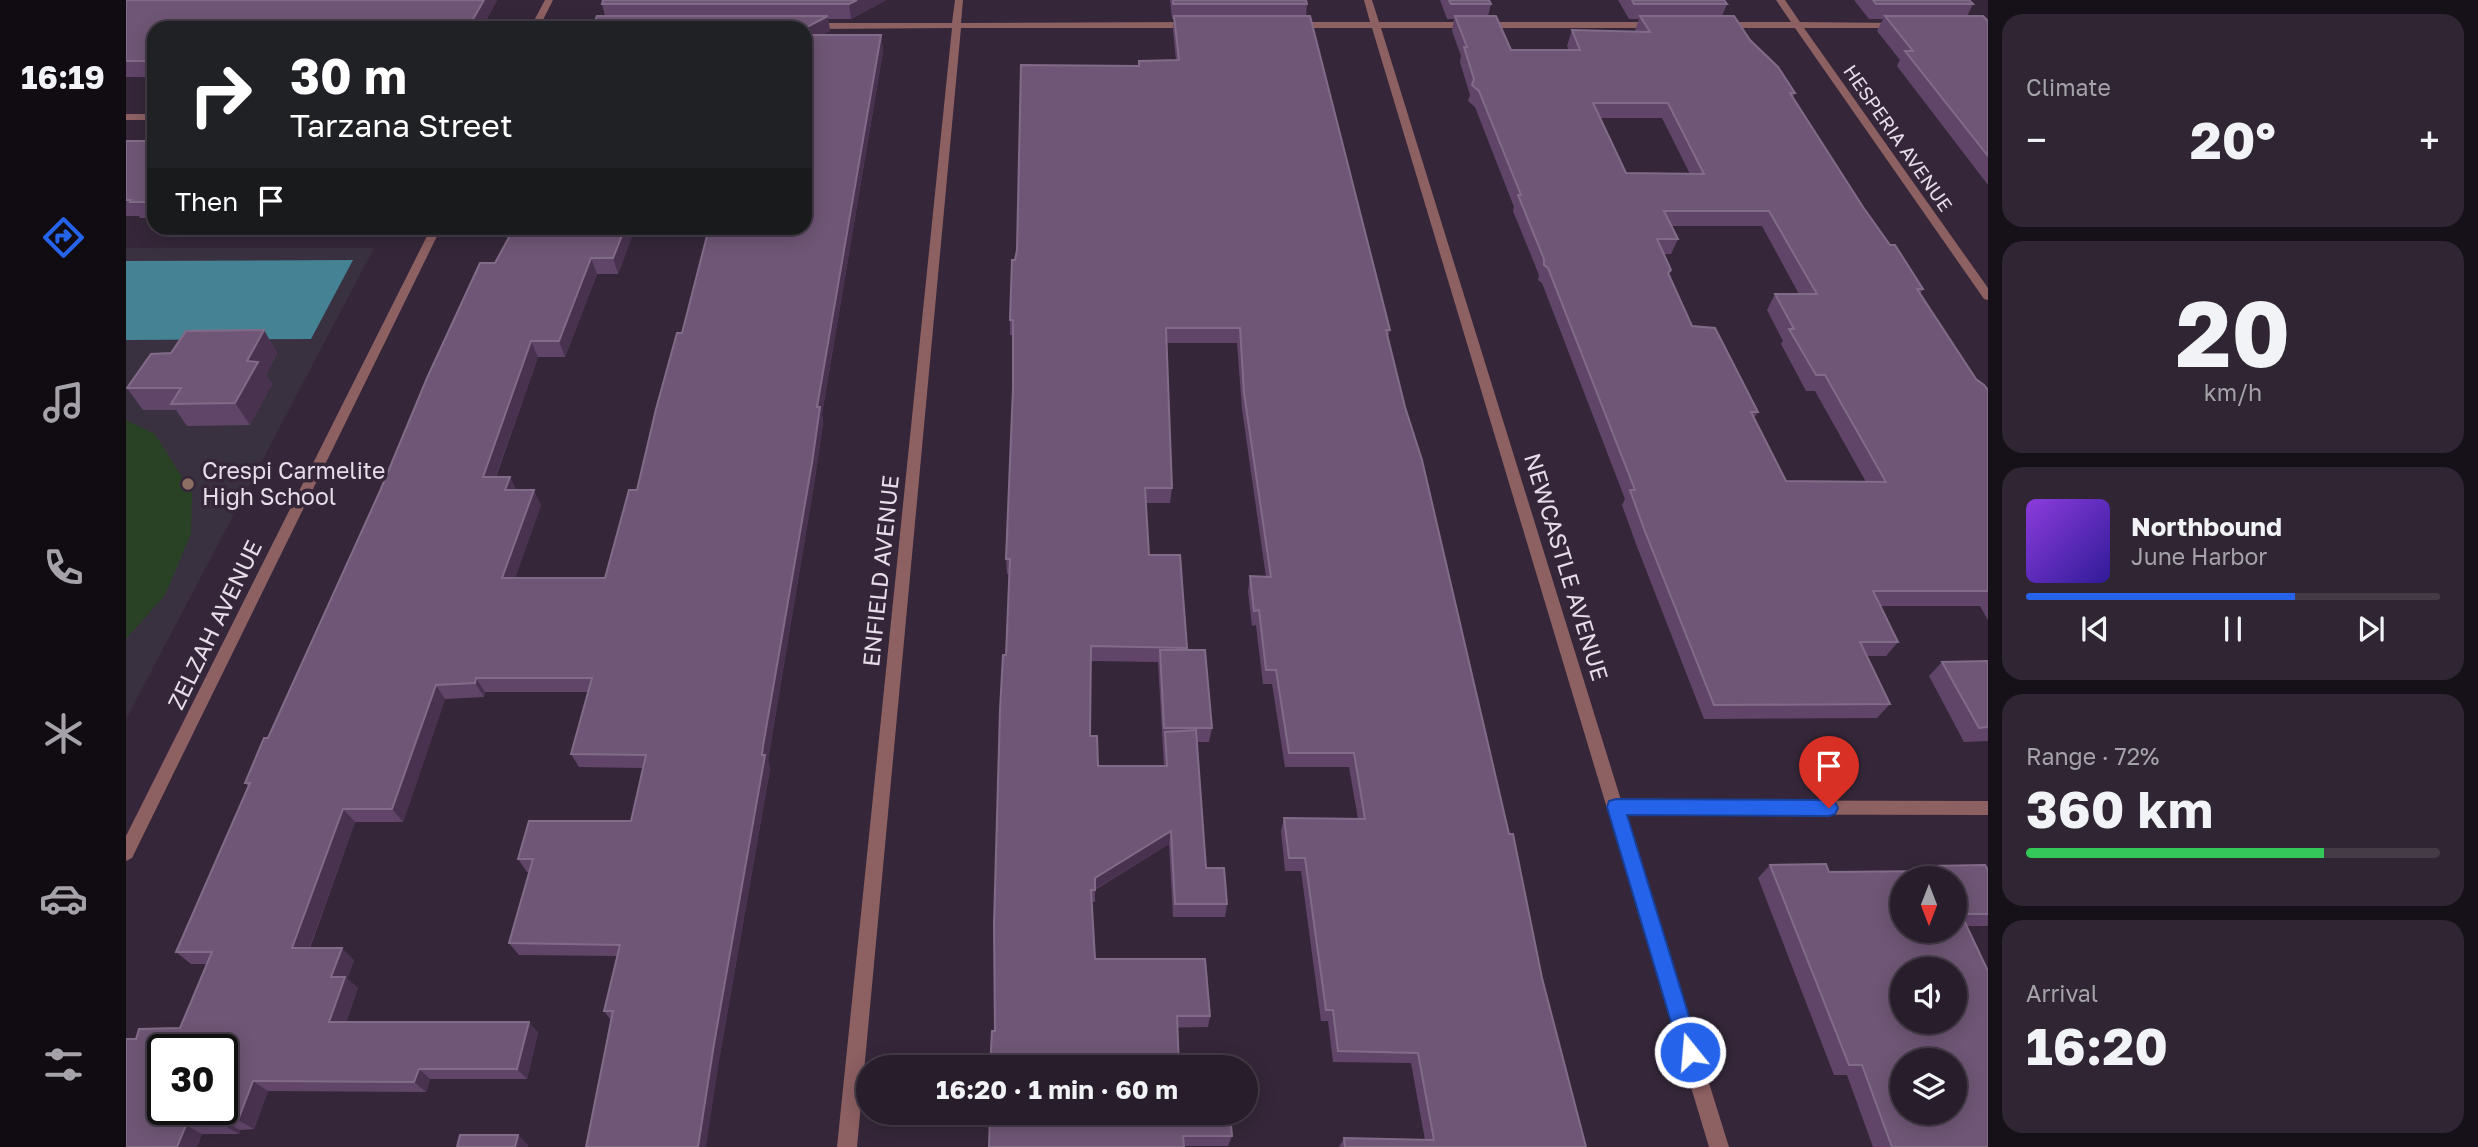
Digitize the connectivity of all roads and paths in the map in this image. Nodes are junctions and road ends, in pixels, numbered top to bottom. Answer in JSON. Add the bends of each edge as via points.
{"nodes":[{"id":1,"x":549,"y":0,"type":"edge"},
{"id":2,"x":959,"y":0,"type":"edge"},
{"id":3,"x":1368,"y":0,"type":"edge"},
{"id":4,"x":1780,"y":0,"type":"edge"},
{"id":5,"x":539,"y":21,"type":"edge"},
{"id":6,"x":1208,"y":25,"type":"edge"},
{"id":7,"x":1278,"y":25,"type":"edge"},
{"id":8,"x":1376,"y":25,"type":"junction"},
{"id":9,"x":1661,"y":25,"type":"edge"},
{"id":10,"x":1715,"y":25,"type":"edge"},
{"id":11,"x":1797,"y":25,"type":"junction"},
{"id":12,"x":1906,"y":25,"type":"edge"},
{"id":13,"x":812,"y":26,"type":"edge"},
{"id":14,"x":957,"y":26,"type":"junction"},
{"id":15,"x":126,"y":117,"type":"edge"},
{"id":16,"x":147,"y":117,"type":"edge"},
{"id":17,"x":433,"y":235,"type":"edge"},
{"id":18,"x":1988,"y":296,"type":"edge"},
{"id":19,"x":1616,"y":807,"type":"junction"},
{"id":20,"x":1988,"y":808,"type":"edge"},
{"id":21,"x":126,"y":853,"type":"edge"},
{"id":22,"x":847,"y":1147,"type":"edge"},
{"id":23,"x":1719,"y":1147,"type":"edge"}],
"edges":[{"from":1,"to":5,"type":"street"},
{"from":2,"to":14,"type":"street","name":"ENFIELD AVENUE"},
{"from":3,"to":8,"type":"street","name":"NEWCASTLE AVENUE"},
{"from":4,"to":11,"type":"street","name":"HESPERIA AVENUE"},
{"from":6,"to":14,"type":"street"},
{"from":7,"to":8,"type":"street"},
{"from":8,"to":9,"type":"street"},
{"from":8,"to":19,"type":"street","name":"NEWCASTLE AVENUE"},
{"from":10,"to":11,"type":"street"},
{"from":11,"to":12,"type":"street"},
{"from":11,"to":18,"type":"street","name":"HESPERIA AVENUE"},
{"from":13,"to":14,"type":"street"},
{"from":14,"to":22,"type":"street","name":"ENFIELD AVENUE"},
{"from":15,"to":16,"type":"street"},
{"from":17,"to":21,"type":"street","name":"ZELZAH AVENUE"},
{"from":19,"to":20,"type":"street"},
{"from":19,"to":23,"type":"street","name":"NEWCASTLE AVENUE"}]}
